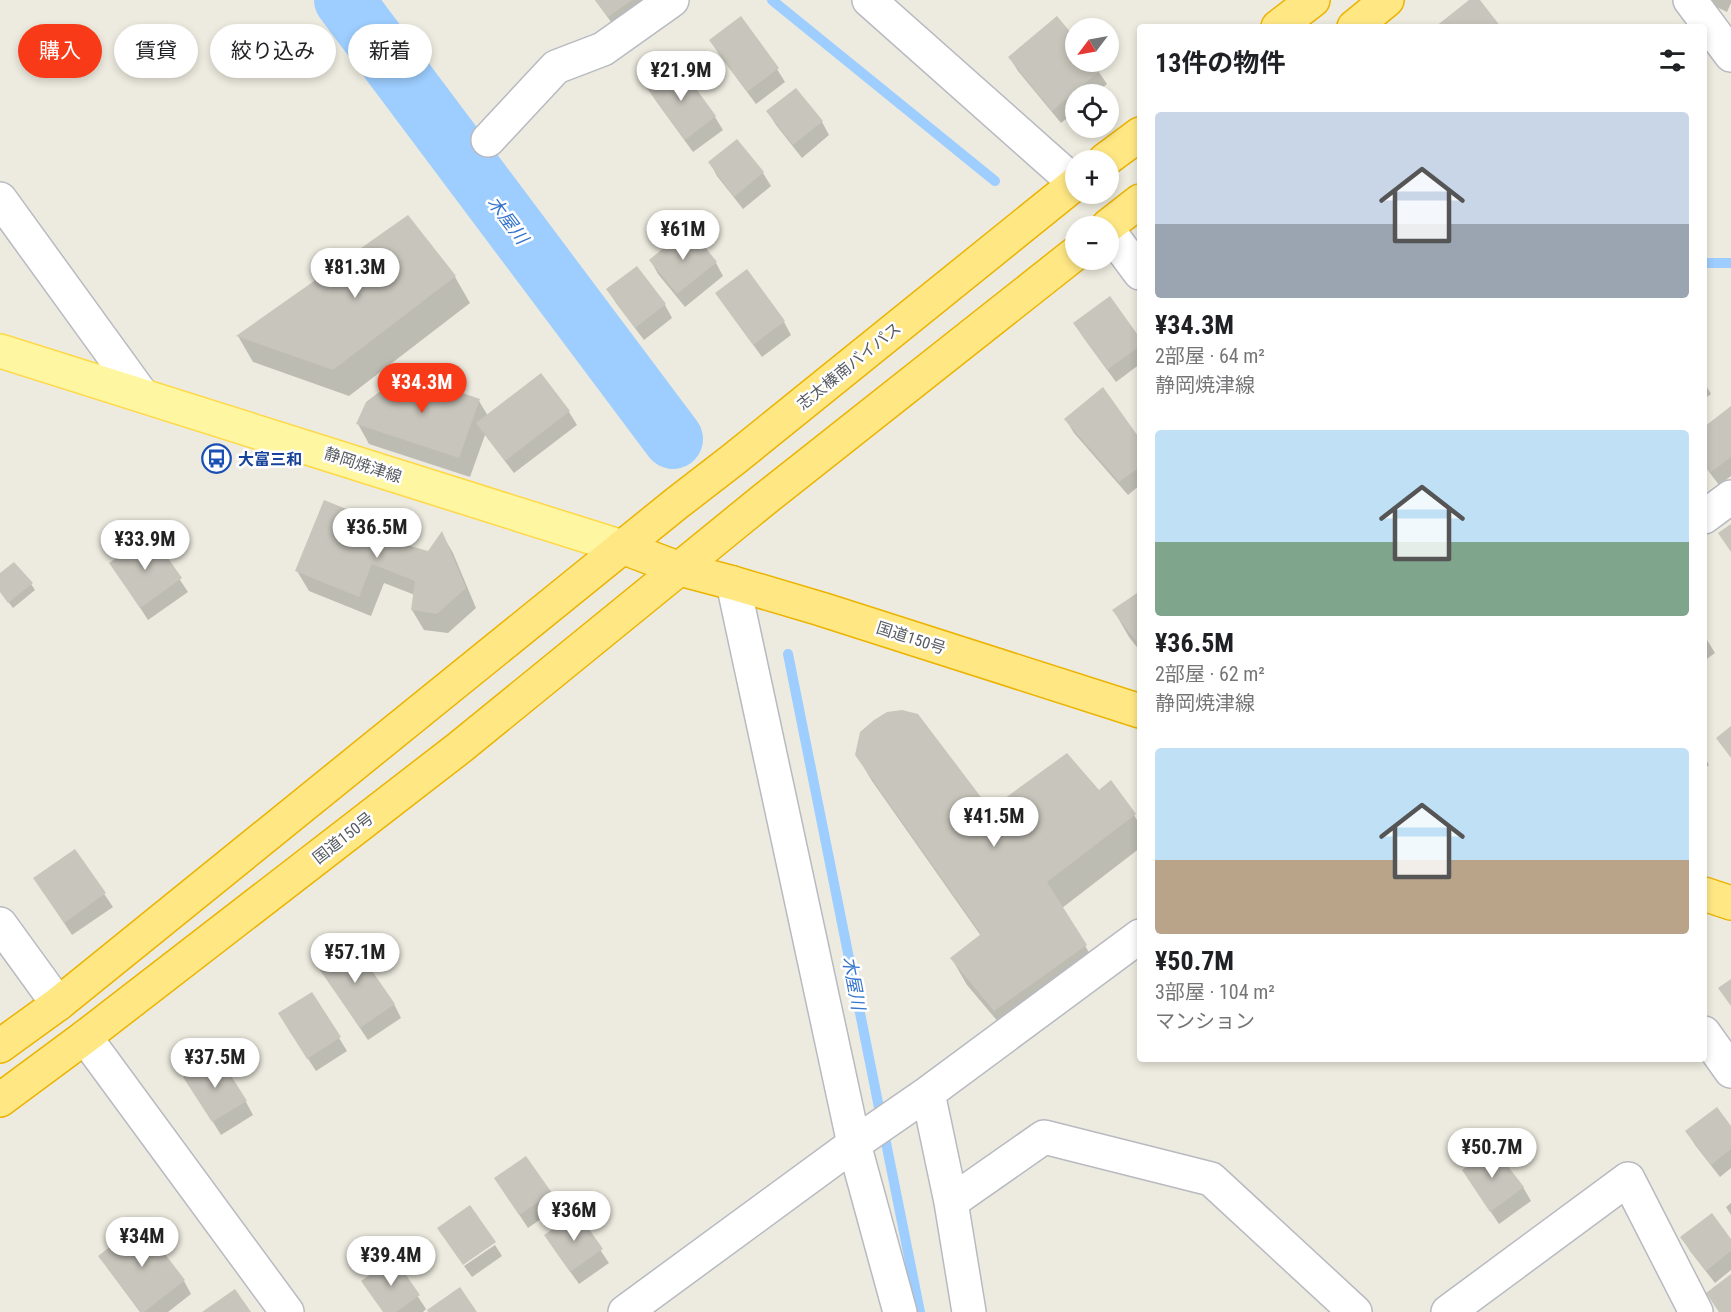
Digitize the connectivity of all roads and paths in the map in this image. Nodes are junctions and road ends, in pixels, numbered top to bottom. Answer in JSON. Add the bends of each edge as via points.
{"nodes":[{"id":1,"x":672,"y":0,"type":"edge"},
{"id":2,"x":869,"y":0,"type":"edge"},
{"id":3,"x":1313,"y":0,"type":"edge"},
{"id":4,"x":1387,"y":0,"type":"edge"},
{"id":5,"x":1690,"y":0,"type":"edge"},
{"id":6,"x":1282,"y":24,"type":"edge"},
{"id":7,"x":1358,"y":24,"type":"edge"},
{"id":8,"x":1731,"y":55,"type":"edge"},
{"id":9,"x":1137,"y":136,"type":"edge"},
{"id":10,"x":488,"y":140,"type":"dead end"},
{"id":11,"x":1118,"y":150,"type":"edge"},
{"id":12,"x":1065,"y":174,"type":"edge"},
{"id":13,"x":1065,"y":191,"type":"edge"},
{"id":14,"x":0,"y":199,"type":"edge"},
{"id":15,"x":1137,"y":204,"type":"edge"},
{"id":16,"x":1119,"y":219,"type":"edge"},
{"id":17,"x":1119,"y":243,"type":"edge"},
{"id":18,"x":1065,"y":262,"type":"edge"},
{"id":19,"x":1137,"y":269,"type":"edge"},
{"id":20,"x":0,"y":351,"type":"edge"},
{"id":21,"x":142,"y":395,"type":"junction"},
{"id":22,"x":1731,"y":497,"type":"edge"},
{"id":23,"x":1707,"y":515,"type":"edge"},
{"id":24,"x":622,"y":547,"type":"junction"},
{"id":25,"x":680,"y":569,"type":"junction"},
{"id":26,"x":733,"y":583,"type":"junction"},
{"id":27,"x":1137,"y":710,"type":"edge"},
{"id":28,"x":1707,"y":895,"type":"edge"},
{"id":29,"x":1731,"y":903,"type":"edge"},
{"id":30,"x":0,"y":924,"type":"edge"},
{"id":31,"x":1137,"y":938,"type":"edge"},
{"id":32,"x":58,"y":1004,"type":"junction"},
{"id":33,"x":85,"y":1037,"type":"junction"},
{"id":34,"x":1707,"y":1037,"type":"edge"},
{"id":35,"x":0,"y":1046,"type":"edge"},
{"id":36,"x":1731,"y":1071,"type":"edge"},
{"id":37,"x":928,"y":1094,"type":"junction"},
{"id":38,"x":0,"y":1100,"type":"edge"},
{"id":39,"x":854,"y":1144,"type":"junction"},
{"id":40,"x":951,"y":1202,"type":"junction"},
{"id":41,"x":287,"y":1312,"type":"edge"},
{"id":42,"x":625,"y":1312,"type":"edge"},
{"id":43,"x":900,"y":1312,"type":"edge"},
{"id":44,"x":969,"y":1312,"type":"edge"},
{"id":45,"x":1355,"y":1312,"type":"edge"},
{"id":46,"x":1448,"y":1312,"type":"edge"},
{"id":47,"x":1695,"y":1312,"type":"edge"}],
"edges":[{"from":1,"to":10,"type":"street","via":[[603,50],[556,67]]},
{"from":2,"to":12,"type":"street"},
{"from":3,"to":6,"type":"highway"},
{"from":4,"to":7,"type":"highway"},
{"from":5,"to":8,"type":"street"},
{"from":9,"to":11,"type":"highway"},
{"from":13,"to":24,"type":"highway","name":"志太榛南バイパス"},
{"from":14,"to":21,"type":"street"},
{"from":15,"to":16,"type":"highway"},
{"from":17,"to":19,"type":"street"},
{"from":18,"to":25,"type":"highway"},
{"from":20,"to":21,"type":"main road","name":"静岡焼津線"},
{"from":21,"to":24,"type":"main road","name":"静岡焼津線"},
{"from":22,"to":23,"type":"street"},
{"from":24,"to":25,"type":"highway","name":"国道150号"},
{"from":24,"to":32,"type":"highway"},
{"from":25,"to":26,"type":"highway","name":"国道150号"},
{"from":25,"to":33,"type":"highway","name":"国道150号","via":[[459,748]]},
{"from":26,"to":27,"type":"highway","name":"国道150号"},
{"from":26,"to":39,"type":"street"},
{"from":28,"to":29,"type":"highway"},
{"from":30,"to":32,"type":"street"},
{"from":31,"to":37,"type":"street"},
{"from":32,"to":35,"type":"highway"},
{"from":33,"to":38,"type":"highway","name":"国道150号"},
{"from":33,"to":41,"type":"street"},
{"from":34,"to":36,"type":"street"},
{"from":37,"to":39,"type":"street"},
{"from":37,"to":40,"type":"street"},
{"from":39,"to":42,"type":"street"},
{"from":39,"to":43,"type":"street"},
{"from":40,"to":44,"type":"street"},
{"from":40,"to":45,"type":"street","via":[[1044,1137],[1211,1179]]},
{"from":46,"to":47,"type":"street","via":[[1628,1179]]}]}
